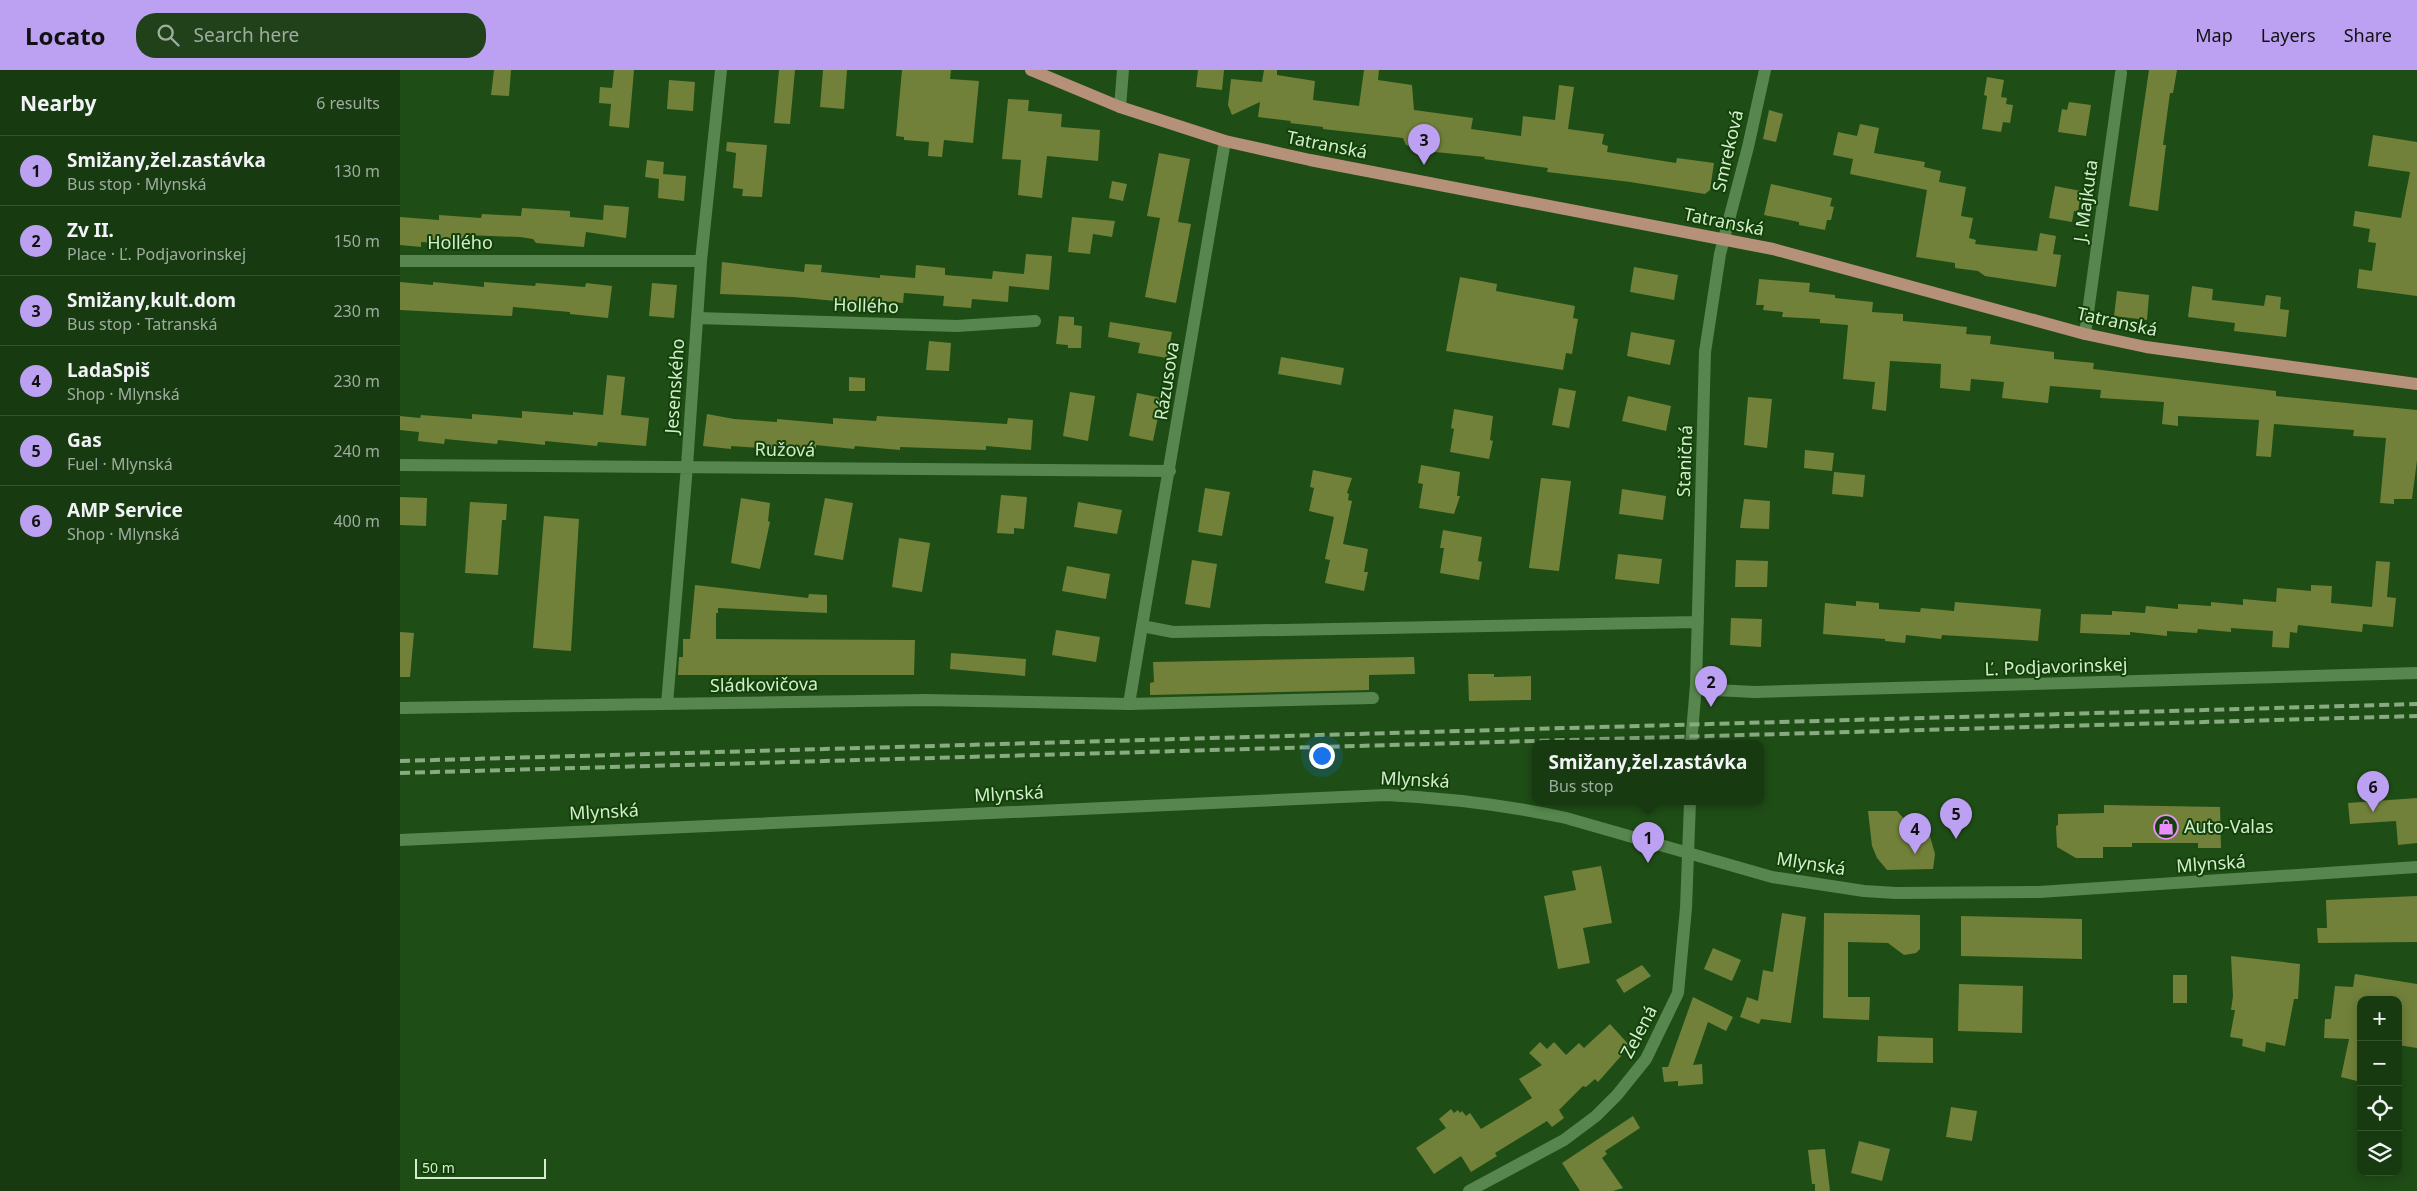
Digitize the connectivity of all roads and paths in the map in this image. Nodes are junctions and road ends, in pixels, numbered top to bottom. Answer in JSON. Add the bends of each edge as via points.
{"nodes":[{"id":1,"x":721,"y":70,"type":"edge"},
{"id":2,"x":1031,"y":70,"type":"edge"},
{"id":3,"x":1123,"y":70,"type":"edge"},
{"id":4,"x":1764,"y":70,"type":"edge"},
{"id":5,"x":2121,"y":73,"type":"dead end"},
{"id":6,"x":1120,"y":106,"type":"junction"},
{"id":7,"x":1225,"y":141,"type":"junction"},
{"id":8,"x":1724,"y":239,"type":"junction"},
{"id":9,"x":400,"y":261,"type":"edge"},
{"id":10,"x":701,"y":261,"type":"junction"},
{"id":11,"x":697,"y":318,"type":"junction"},
{"id":12,"x":1035,"y":321,"type":"dead end"},
{"id":13,"x":2084,"y":334,"type":"junction"},
{"id":14,"x":2417,"y":384,"type":"edge"},
{"id":15,"x":400,"y":465,"type":"edge"},
{"id":16,"x":687,"y":466,"type":"junction"},
{"id":17,"x":1170,"y":471,"type":"junction"},
{"id":18,"x":1698,"y":622,"type":"junction"},
{"id":19,"x":1142,"y":626,"type":"junction"},
{"id":20,"x":2417,"y":673,"type":"edge"},
{"id":21,"x":1696,"y":686,"type":"junction"},
{"id":22,"x":1373,"y":698,"type":"dead end"},
{"id":23,"x":667,"y":704,"type":"junction"},
{"id":24,"x":1129,"y":704,"type":"junction"},
{"id":25,"x":400,"y":708,"type":"edge"},
{"id":26,"x":1691,"y":740,"type":"edge"},
{"id":27,"x":1690,"y":805,"type":"edge"},
{"id":28,"x":400,"y":840,"type":"edge"},
{"id":29,"x":1688,"y":853,"type":"junction"},
{"id":30,"x":2417,"y":868,"type":"edge"},
{"id":31,"x":1469,"y":1191,"type":"edge"}],
"edges":[{"from":1,"to":10,"type":"street","name":"Jesenského"},
{"from":2,"to":6,"type":"main road","name":"Tatranská"},
{"from":3,"to":6,"type":"street"},
{"from":4,"to":8,"type":"street","name":"Smreková"},
{"from":5,"to":13,"type":"street","name":"J. Majkuta"},
{"from":6,"to":7,"type":"main road","name":"Tatranská"},
{"from":7,"to":8,"type":"main road","name":"Tatranská"},
{"from":7,"to":17,"type":"street","name":"Rázusova"},
{"from":8,"to":13,"type":"main road","name":"Tatranská"},
{"from":8,"to":18,"type":"street","name":"Staničná","via":[[1705,352]]},
{"from":9,"to":10,"type":"street","name":"Hollého"},
{"from":10,"to":11,"type":"street","name":"Jesenského"},
{"from":11,"to":12,"type":"street","name":"Hollého","via":[[957,326]]},
{"from":11,"to":16,"type":"street","name":"Jesenského"},
{"from":13,"to":14,"type":"main road","name":"Tatranská","via":[[2146,347]]},
{"from":15,"to":16,"type":"street","name":"Ružová"},
{"from":16,"to":17,"type":"street","name":"Ružová"},
{"from":16,"to":23,"type":"street","name":"Jesenského"},
{"from":17,"to":19,"type":"street","name":"Rázusova"},
{"from":18,"to":19,"type":"street","via":[[1173,632]]},
{"from":18,"to":21,"type":"street","name":"Staničná"},
{"from":19,"to":24,"type":"street","name":"Rázusova"},
{"from":20,"to":21,"type":"street","name":"Ľ. Podjavorinskej","via":[[1755,692]]},
{"from":21,"to":26,"type":"street"},
{"from":22,"to":24,"type":"street","name":"Sládkovičova"},
{"from":23,"to":24,"type":"street","name":"Sládkovičova","via":[[925,700]]},
{"from":23,"to":25,"type":"street","name":"Sládkovičova"},
{"from":27,"to":29,"type":"street","name":"Zelená"},
{"from":28,"to":29,"type":"street","name":"Mlynská","via":[[1386,795],[1466,800],[1537,812]]},
{"from":29,"to":30,"type":"street","name":"Mlynská","via":[[1772,877],[1864,890],[1927,894],[2039,892]]},
{"from":29,"to":31,"type":"street","name":"Zelená","via":[[1678,993],[1646,1059],[1596,1116],[1564,1140]]}]}
